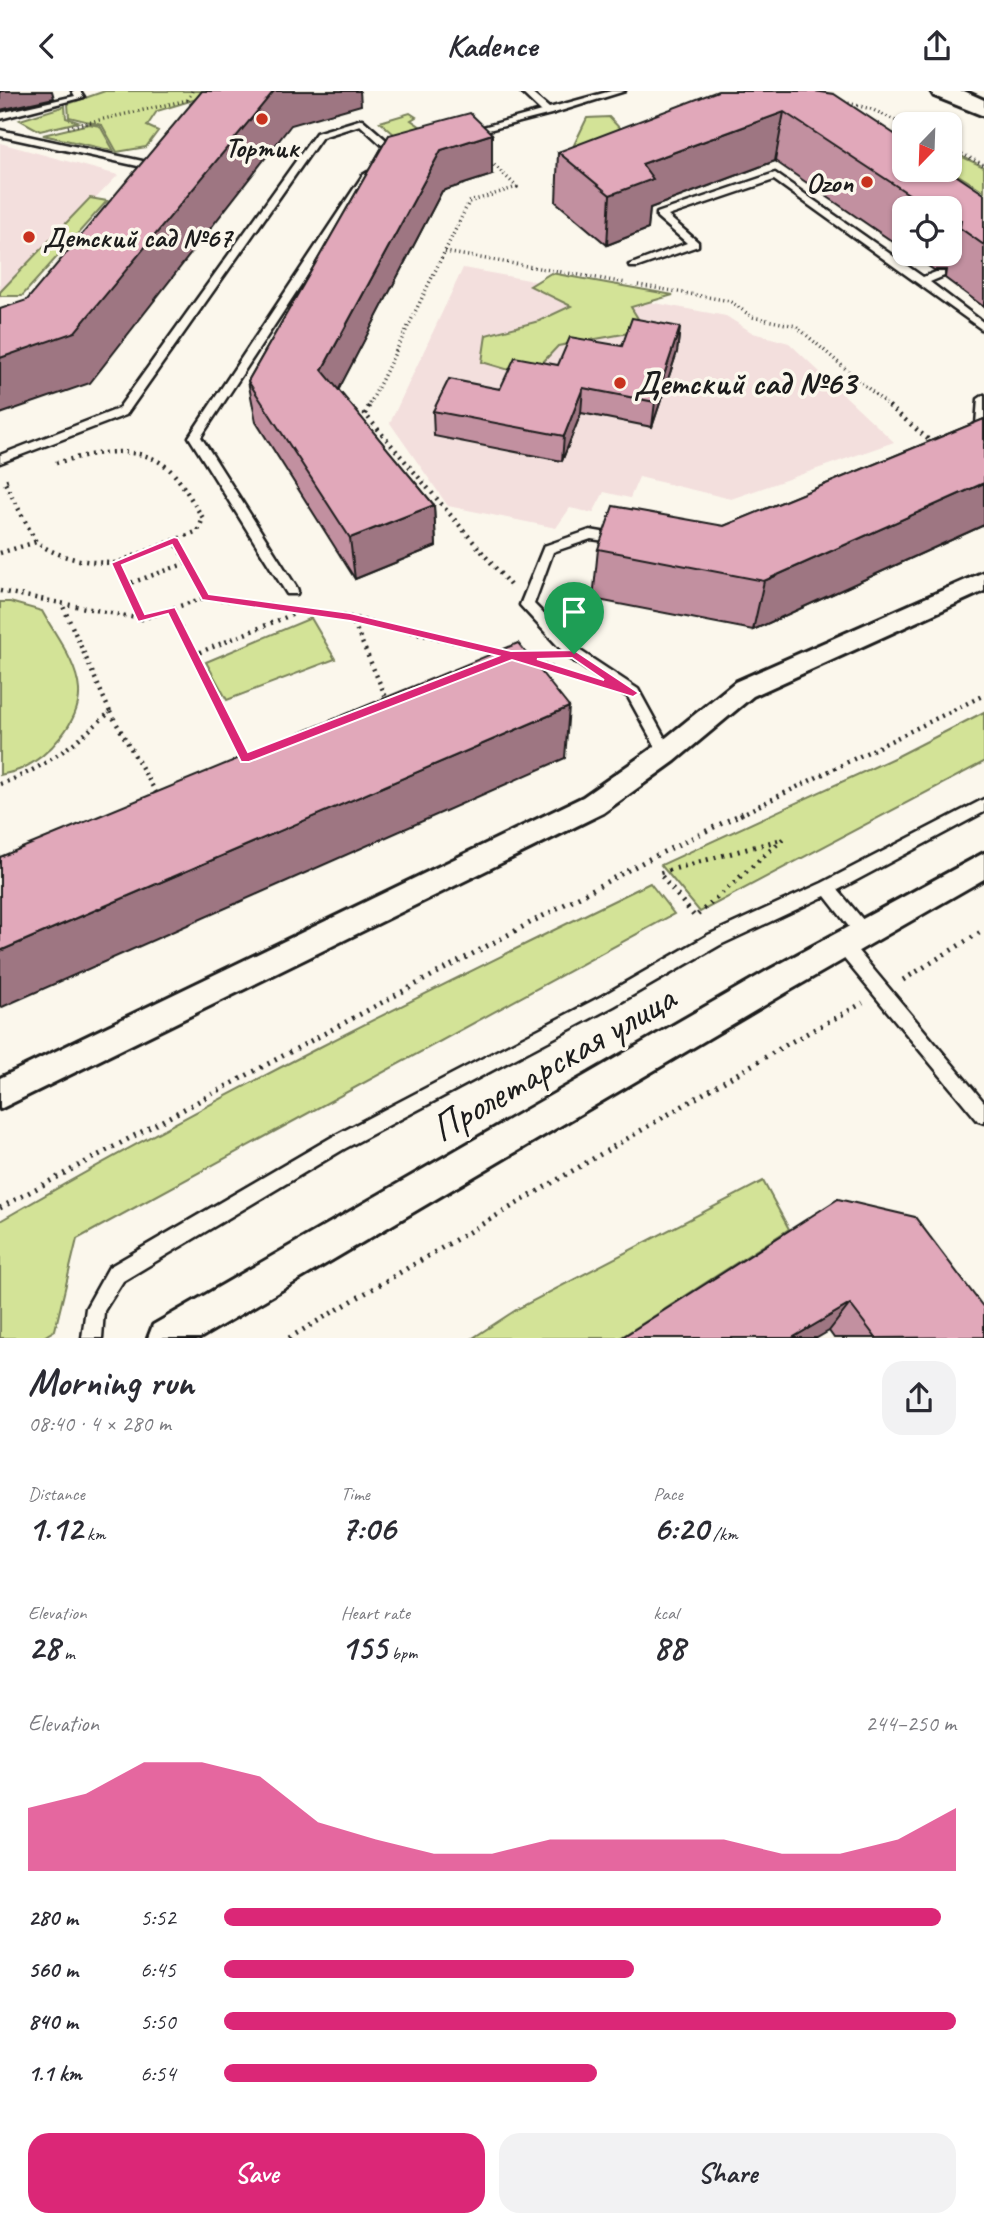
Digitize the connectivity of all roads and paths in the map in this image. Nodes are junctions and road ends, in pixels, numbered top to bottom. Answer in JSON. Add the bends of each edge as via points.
{"nodes":[{"id":1,"x":76,"y":91,"type":"edge"},
{"id":2,"x":191,"y":91,"type":"edge"},
{"id":3,"x":524,"y":91,"type":"edge"},
{"id":4,"x":621,"y":91,"type":"edge"},
{"id":5,"x":943,"y":91,"type":"edge"},
{"id":6,"x":188,"y":100,"type":"junction"},
{"id":7,"x":838,"y":101,"type":"edge"},
{"id":8,"x":195,"y":109,"type":"edge"},
{"id":9,"x":984,"y":109,"type":"edge"},
{"id":10,"x":548,"y":111,"type":"junction"},
{"id":11,"x":353,"y":112,"type":"dead end"},
{"id":12,"x":0,"y":115,"type":"edge"},
{"id":13,"x":892,"y":119,"type":"edge"},
{"id":14,"x":362,"y":122,"type":"junction"},
{"id":15,"x":0,"y":133,"type":"edge"},
{"id":16,"x":464,"y":135,"type":"junction"},
{"id":17,"x":20,"y":138,"type":"junction"},
{"id":18,"x":451,"y":139,"type":"edge"},
{"id":19,"x":411,"y":150,"type":"edge"},
{"id":20,"x":397,"y":154,"type":"junction"},
{"id":21,"x":962,"y":154,"type":"edge"},
{"id":22,"x":155,"y":155,"type":"edge"},
{"id":23,"x":147,"y":165,"type":"junction"},
{"id":24,"x":984,"y":165,"type":"edge"},
{"id":25,"x":138,"y":175,"type":"edge"},
{"id":26,"x":445,"y":252,"type":"junction"},
{"id":27,"x":634,"y":264,"type":"dead end"},
{"id":28,"x":940,"y":274,"type":"dead end"},
{"id":29,"x":922,"y":281,"type":"junction"},
{"id":30,"x":984,"y":328,"type":"edge"},
{"id":31,"x":984,"y":399,"type":"edge"},
{"id":32,"x":0,"y":459,"type":"edge"},
{"id":33,"x":955,"y":461,"type":"joint"},
{"id":34,"x":53,"y":464,"type":"dead end"},
{"id":35,"x":17,"y":476,"type":"dead end"},
{"id":36,"x":174,"y":540,"type":"junction"},
{"id":37,"x":630,"y":541,"type":"edge"},
{"id":38,"x":36,"y":542,"type":"junction"},
{"id":39,"x":0,"y":552,"type":"edge"},
{"id":40,"x":116,"y":563,"type":"junction"},
{"id":41,"x":187,"y":563,"type":"junction"},
{"id":42,"x":984,"y":581,"type":"edge"},
{"id":43,"x":125,"y":585,"type":"junction"},
{"id":44,"x":0,"y":591,"type":"edge"},
{"id":45,"x":292,"y":591,"type":"dead end"},
{"id":46,"x":206,"y":597,"type":"junction"},
{"id":47,"x":62,"y":604,"type":"junction"},
{"id":48,"x":527,"y":605,"type":"junction"},
{"id":49,"x":171,"y":609,"type":"junction"},
{"id":50,"x":303,"y":610,"type":"junction"},
{"id":51,"x":350,"y":617,"type":"junction"},
{"id":52,"x":142,"y":619,"type":"junction"},
{"id":53,"x":574,"y":654,"type":"junction"},
{"id":54,"x":193,"y":655,"type":"junction"},
{"id":55,"x":511,"y":655,"type":"junction"},
{"id":56,"x":499,"y":660,"type":"edge"},
{"id":57,"x":560,"y":670,"type":"dead end"},
{"id":58,"x":984,"y":695,"type":"edge"},
{"id":59,"x":401,"y":698,"type":"edge"},
{"id":60,"x":388,"y":703,"type":"junction"},
{"id":61,"x":375,"y":708,"type":"edge"},
{"id":62,"x":110,"y":712,"type":"junction"},
{"id":63,"x":258,"y":753,"type":"edge"},
{"id":64,"x":666,"y":753,"type":"junction"},
{"id":65,"x":245,"y":758,"type":"junction"},
{"id":66,"x":233,"y":764,"type":"edge"},
{"id":67,"x":0,"y":784,"type":"edge"},
{"id":68,"x":171,"y":790,"type":"edge"},
{"id":69,"x":158,"y":796,"type":"junction"},
{"id":70,"x":146,"y":801,"type":"edge"},
{"id":71,"x":984,"y":805,"type":"edge"},
{"id":72,"x":984,"y":865,"type":"edge"},
{"id":73,"x":659,"y":873,"type":"joint"},
{"id":74,"x":827,"y":888,"type":"junction"},
{"id":75,"x":984,"y":930,"type":"edge"},
{"id":76,"x":853,"y":938,"type":"junction"},
{"id":77,"x":881,"y":993,"type":"junction"},
{"id":78,"x":0,"y":1094,"type":"edge"},
{"id":79,"x":984,"y":1115,"type":"edge"},
{"id":80,"x":0,"y":1208,"type":"edge"},
{"id":81,"x":92,"y":1338,"type":"edge"},
{"id":82,"x":166,"y":1338,"type":"edge"},
{"id":83,"x":289,"y":1338,"type":"edge"}],
"edges":[{"from":1,"to":12,"type":"lane","via":[[80,97]]},
{"from":2,"to":6,"type":"path"},
{"from":3,"to":10,"type":"lane"},
{"from":4,"to":10,"type":"lane"},
{"from":5,"to":9,"type":"main road"},
{"from":6,"to":8,"type":"path"},
{"from":6,"to":17,"type":"path"},
{"from":7,"to":13,"type":"path"},
{"from":10,"to":16,"type":"lane"},
{"from":11,"to":14,"type":"lane"},
{"from":14,"to":20,"type":"lane"},
{"from":14,"to":32,"type":"lane","via":[[319,135],[308,146],[122,412]]},
{"from":15,"to":17,"type":"lane"},
{"from":16,"to":18,"type":"lane"},
{"from":16,"to":26,"type":"path","via":[[517,187],[469,202]]},
{"from":17,"to":23,"type":"lane"},
{"from":19,"to":20,"type":"lane"},
{"from":20,"to":45,"type":"lane","via":[[379,161],[195,437]]},
{"from":21,"to":24,"type":"path"},
{"from":22,"to":23,"type":"lane"},
{"from":23,"to":25,"type":"lane"},
{"from":26,"to":33,"type":"path","via":[[730,301],[752,317],[796,326]]},
{"from":26,"to":48,"type":"path","via":[[365,414]]},
{"from":27,"to":29,"type":"lane","via":[[694,244],[662,215],[775,176]]},
{"from":28,"to":29,"type":"lane"},
{"from":29,"to":30,"type":"lane"},
{"from":31,"to":33,"type":"lane","via":[[980,451]]},
{"from":34,"to":36,"type":"path","via":[[88,453],[136,454],[168,468],[203,518],[198,531]]},
{"from":35,"to":38,"type":"path","via":[[4,481]]},
{"from":36,"to":40,"type":"path"},
{"from":36,"to":41,"type":"path"},
{"from":37,"to":48,"type":"lane","via":[[590,534],[548,549]]},
{"from":38,"to":39,"type":"path"},
{"from":38,"to":40,"type":"path","via":[[53,555],[86,563]]},
{"from":40,"to":43,"type":"path"},
{"from":41,"to":43,"type":"path"},
{"from":41,"to":46,"type":"path"},
{"from":42,"to":64,"type":"street","via":[[744,689]]},
{"from":43,"to":52,"type":"path"},
{"from":44,"to":47,"type":"path"},
{"from":46,"to":49,"type":"path"},
{"from":46,"to":50,"type":"path"},
{"from":47,"to":52,"type":"path"},
{"from":47,"to":62,"type":"path"},
{"from":48,"to":53,"type":"lane"},
{"from":49,"to":52,"type":"path"},
{"from":49,"to":54,"type":"path"},
{"from":50,"to":51,"type":"path"},
{"from":50,"to":54,"type":"path"},
{"from":51,"to":55,"type":"path"},
{"from":51,"to":60,"type":"path"},
{"from":53,"to":55,"type":"path"},
{"from":53,"to":64,"type":"lane","via":[[633,693]]},
{"from":54,"to":65,"type":"path"},
{"from":55,"to":56,"type":"path"},
{"from":55,"to":57,"type":"path"},
{"from":58,"to":80,"type":"path","via":[[647,860]]},
{"from":59,"to":60,"type":"path"},
{"from":60,"to":61,"type":"path"},
{"from":62,"to":67,"type":"path","via":[[31,773]]},
{"from":62,"to":69,"type":"path"},
{"from":63,"to":65,"type":"path"},
{"from":64,"to":78,"type":"street","via":[[593,805]]},
{"from":65,"to":66,"type":"path"},
{"from":68,"to":69,"type":"path"},
{"from":69,"to":70,"type":"path"},
{"from":71,"to":74,"type":"lane"},
{"from":72,"to":76,"type":"street","name":"Пролетарская улица"},
{"from":73,"to":73,"type":"path","via":[[695,917],[783,839],[671,870]]},
{"from":74,"to":76,"type":"lane"},
{"from":74,"to":81,"type":"lane","via":[[714,940],[338,1143],[116,1274],[95,1308]]},
{"from":75,"to":77,"type":"path"},
{"from":76,"to":77,"type":"lane"},
{"from":76,"to":82,"type":"street","name":"Пролетарская улица"},
{"from":77,"to":79,"type":"lane"},
{"from":77,"to":83,"type":"path"}]}
